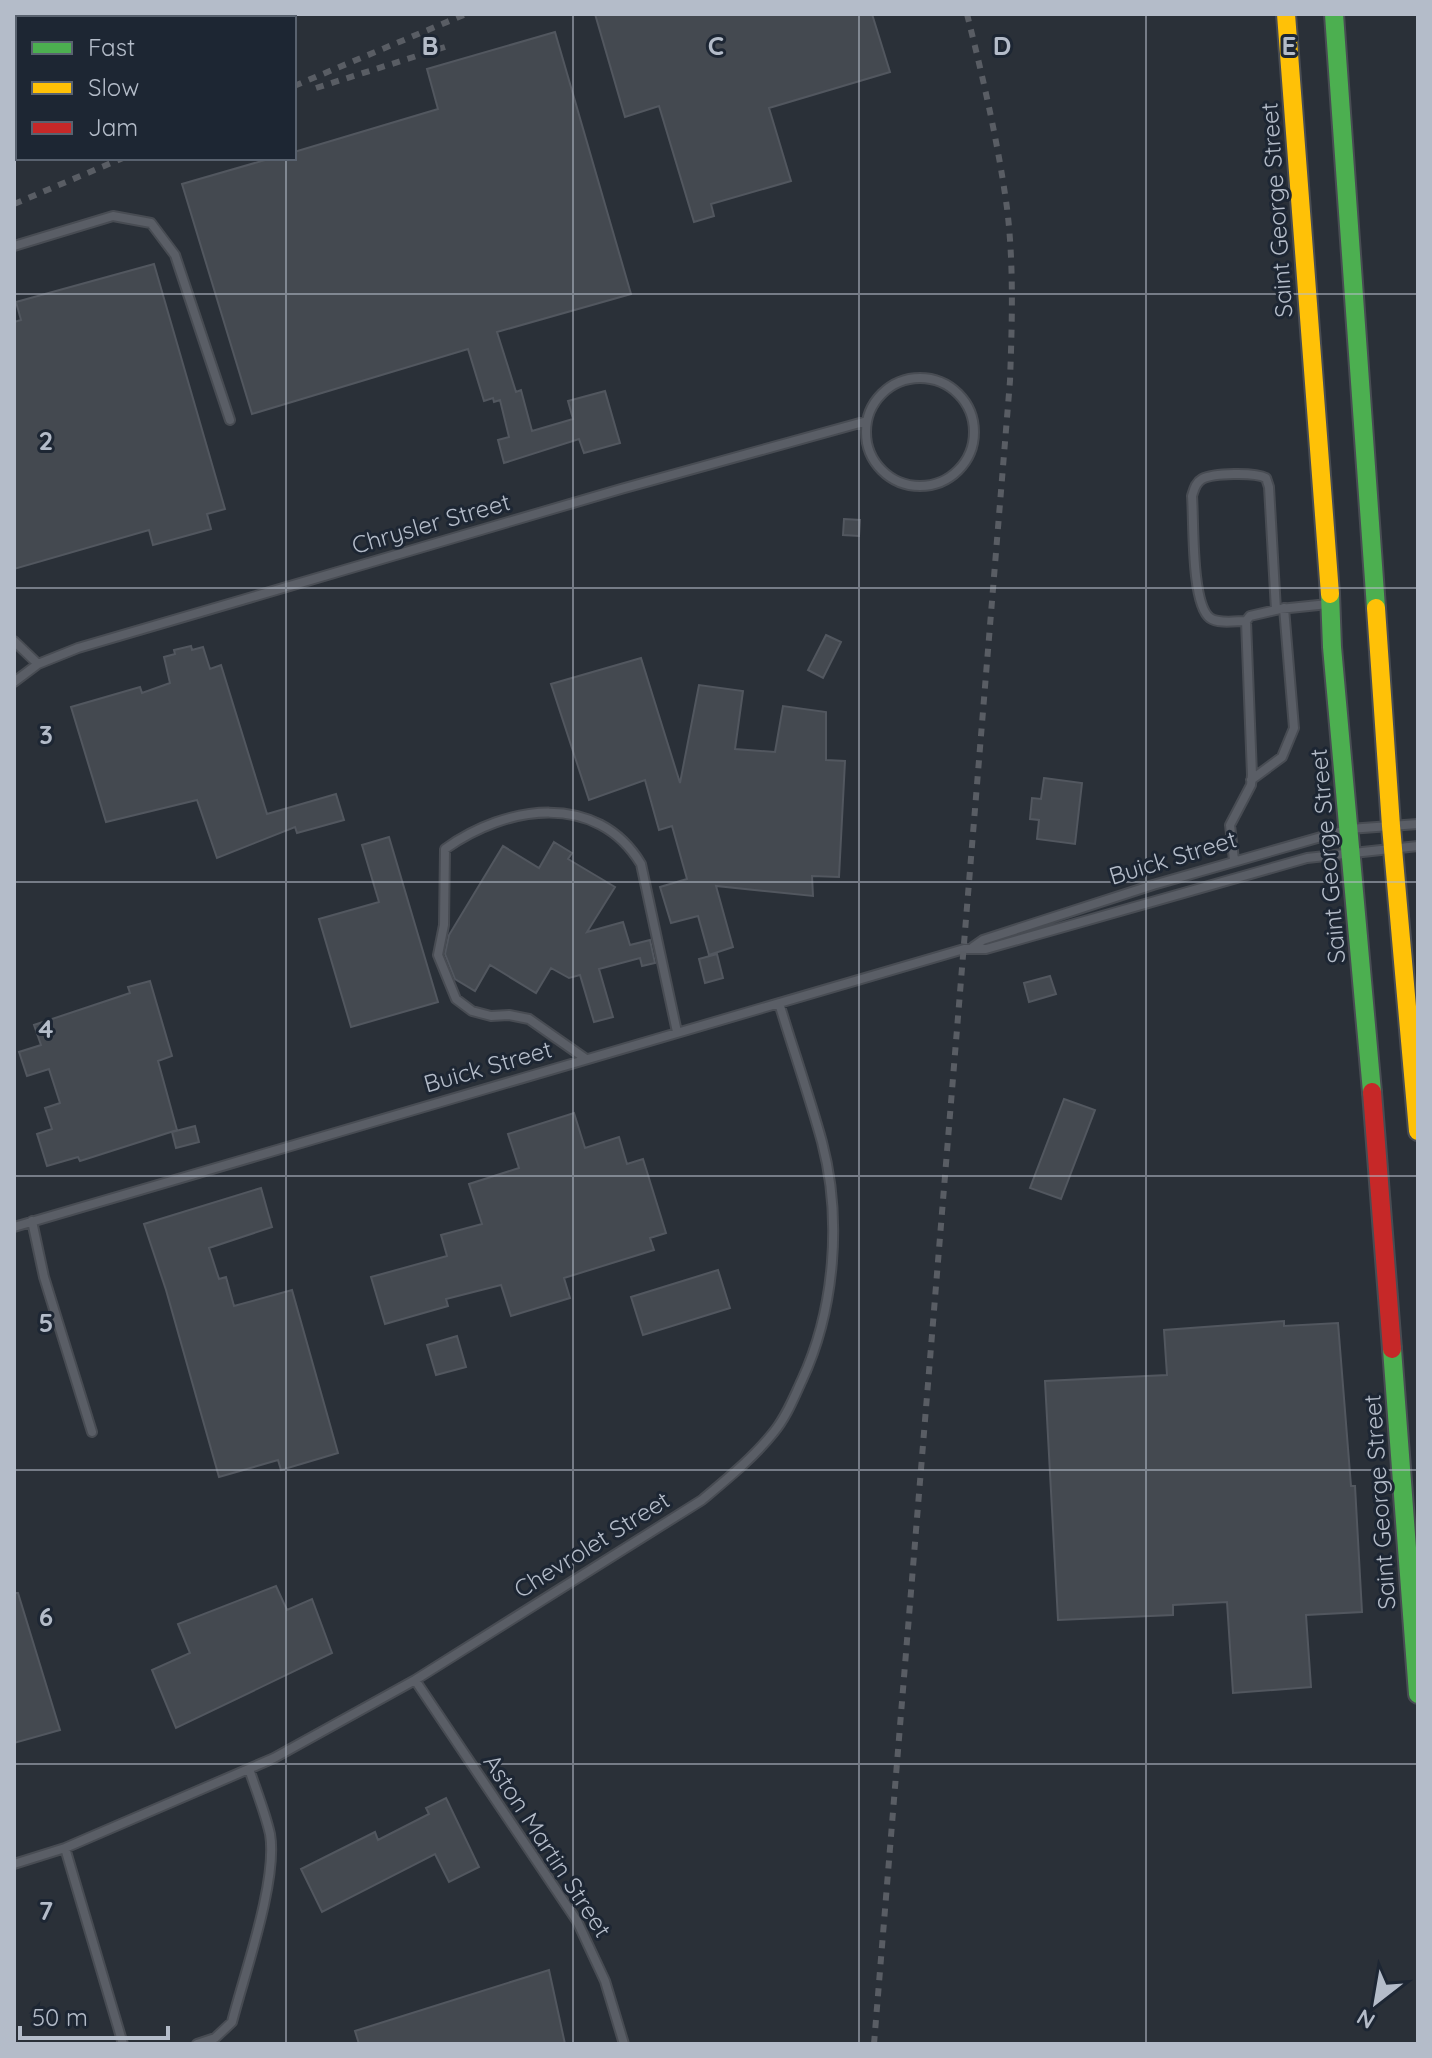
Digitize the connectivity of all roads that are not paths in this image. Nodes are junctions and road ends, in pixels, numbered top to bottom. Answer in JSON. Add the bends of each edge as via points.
{"nodes":[{"id":1,"x":1286,"y":14,"type":"edge"},
{"id":2,"x":1334,"y":14,"type":"edge"},
{"id":3,"x":14,"y":246,"type":"edge"},
{"id":4,"x":230,"y":420,"type":"dead end"},
{"id":5,"x":867,"y":421,"type":"junction"},
{"id":6,"x":1330,"y":604,"type":"junction"},
{"id":7,"x":1280,"y":609,"type":"junction"},
{"id":8,"x":1246,"y":621,"type":"junction"},
{"id":9,"x":14,"y":641,"type":"edge"},
{"id":10,"x":38,"y":664,"type":"junction"},
{"id":11,"x":14,"y":682,"type":"edge"},
{"id":12,"x":1251,"y":780,"type":"junction"},
{"id":13,"x":1418,"y":824,"type":"edge"},
{"id":14,"x":1391,"y":826,"type":"junction"},
{"id":15,"x":1349,"y":829,"type":"junction"},
{"id":16,"x":1418,"y":846,"type":"edge"},
{"id":17,"x":1393,"y":848,"type":"junction"},
{"id":18,"x":1351,"y":852,"type":"junction"},
{"id":19,"x":1234,"y":860,"type":"junction"},
{"id":20,"x":973,"y":947,"type":"junction"},
{"id":21,"x":779,"y":1003,"type":"junction"},
{"id":22,"x":677,"y":1032,"type":"junction"},
{"id":23,"x":586,"y":1059,"type":"junction"},
{"id":24,"x":1418,"y":1131,"type":"edge"},
{"id":25,"x":32,"y":1221,"type":"junction"},
{"id":26,"x":14,"y":1227,"type":"edge"},
{"id":27,"x":92,"y":1432,"type":"dead end"},
{"id":28,"x":415,"y":1680,"type":"junction"},
{"id":29,"x":1418,"y":1694,"type":"edge"},
{"id":30,"x":249,"y":1769,"type":"junction"},
{"id":31,"x":65,"y":1848,"type":"junction"},
{"id":32,"x":14,"y":1864,"type":"edge"},
{"id":33,"x":123,"y":2044,"type":"edge"},
{"id":34,"x":197,"y":2044,"type":"edge"},
{"id":35,"x":624,"y":2044,"type":"edge"}],
"edges":[{"from":1,"to":6,"type":"main road","name":"Saint George Street"},
{"from":2,"to":14,"type":"main road"},
{"from":3,"to":4,"type":"lane","via":[[113,216],[151,223],[175,255]]},
{"from":5,"to":5,"type":"lane","via":[[888,388],[926,377],[961,395],[972,412],[975,432],[961,469],[945,481],[905,484],[874,460]]},
{"from":5,"to":10,"type":"lane","name":"Chrysler Street","via":[[108,639]]},
{"from":6,"to":7,"type":"lane"},
{"from":6,"to":15,"type":"main road","name":"Saint George Street"},
{"from":7,"to":8,"type":"lane"},
{"from":7,"to":8,"type":"lane","via":[[1266,478],[1258,473],[1203,478],[1192,496],[1198,594],[1206,616]]},
{"from":7,"to":12,"type":"lane","via":[[1294,728],[1282,757]]},
{"from":8,"to":12,"type":"lane"},
{"from":9,"to":10,"type":"lane"},
{"from":10,"to":11,"type":"lane","name":"Chrysler Street"},
{"from":12,"to":19,"type":"lane","via":[[1230,825]]},
{"from":13,"to":14,"type":"lane","name":"Buick Street"},
{"from":14,"to":15,"type":"lane","name":"Buick Street"},
{"from":14,"to":17,"type":"main road"},
{"from":15,"to":18,"type":"main road","name":"Saint George Street"},
{"from":15,"to":19,"type":"lane","name":"Buick Street"},
{"from":16,"to":17,"type":"lane","name":"Buick Street"},
{"from":17,"to":18,"type":"lane","name":"Buick Street"},
{"from":17,"to":24,"type":"main road"},
{"from":18,"to":20,"type":"lane","name":"Buick Street","via":[[1307,858],[986,949]]},
{"from":18,"to":29,"type":"main road","name":"Saint George Street"},
{"from":19,"to":20,"type":"lane","name":"Buick Street"},
{"from":20,"to":21,"type":"lane","name":"Buick Street"},
{"from":21,"to":22,"type":"lane","name":"Buick Street"},
{"from":21,"to":28,"type":"lane","name":"Chevrolet Street","via":[[823,1144],[832,1253],[823,1323],[808,1367],[775,1432],[702,1500]]},
{"from":22,"to":23,"type":"lane","name":"Buick Street"},
{"from":22,"to":23,"type":"lane","via":[[641,864],[620,836],[594,819],[564,812],[511,818],[468,832],[445,849],[444,925],[438,955],[454,996],[472,1011],[529,1019]]},
{"from":23,"to":25,"type":"lane","name":"Buick Street"},
{"from":25,"to":26,"type":"lane","name":"Buick Street"},
{"from":25,"to":27,"type":"lane"},
{"from":28,"to":30,"type":"lane","name":"Chevrolet Street"},
{"from":28,"to":35,"type":"lane","name":"Aston Martin Street","via":[[577,1921],[605,1981]]},
{"from":30,"to":31,"type":"lane","name":"Chevrolet Street"},
{"from":30,"to":34,"type":"lane","via":[[269,1833],[269,1882],[232,2022],[215,2038]]},
{"from":31,"to":32,"type":"lane","name":"Chevrolet Street"},
{"from":31,"to":33,"type":"lane"}]}
